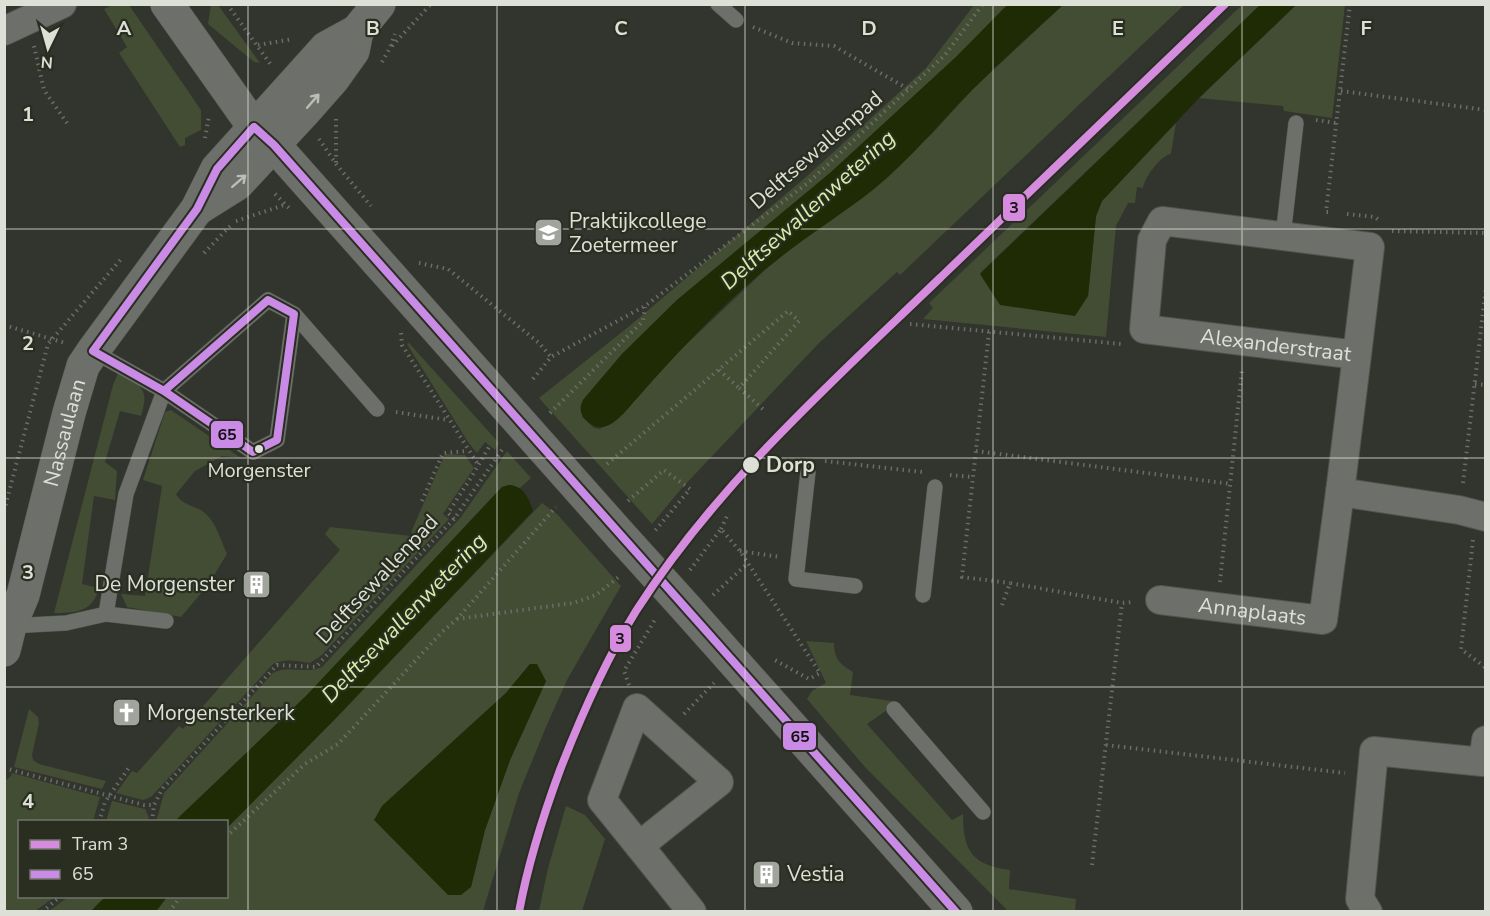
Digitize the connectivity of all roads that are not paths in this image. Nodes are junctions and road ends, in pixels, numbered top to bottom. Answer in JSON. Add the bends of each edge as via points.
{"nodes":[{"id":1,"x":62,"y":4,"type":"edge"},
{"id":2,"x":167,"y":4,"type":"edge"},
{"id":3,"x":378,"y":4,"type":"edge"},
{"id":4,"x":718,"y":4,"type":"edge"},
{"id":5,"x":736,"y":20,"type":"road end"},
{"id":6,"x":16,"y":25,"type":"edge"},
{"id":7,"x":1296,"y":123,"type":"dead end"},
{"id":8,"x":264,"y":136,"type":"junction"},
{"id":9,"x":1283,"y":236,"type":"junction"},
{"id":10,"x":294,"y":314,"type":"junction"},
{"id":11,"x":93,"y":351,"type":"junction"},
{"id":12,"x":1357,"y":355,"type":"junction"},
{"id":13,"x":164,"y":391,"type":"junction"},
{"id":14,"x":377,"y":409,"type":"road end"},
{"id":15,"x":808,"y":472,"type":"road end"},
{"id":16,"x":935,"y":487,"type":"dead end"},
{"id":17,"x":1340,"y":492,"type":"junction"},
{"id":18,"x":1473,"y":514,"type":"edge"},
{"id":19,"x":855,"y":586,"type":"dead end"},
{"id":20,"x":923,"y":594,"type":"dead end"},
{"id":21,"x":1160,"y":600,"type":"road end"},
{"id":22,"x":106,"y":614,"type":"junction"},
{"id":23,"x":166,"y":621,"type":"dead end"},
{"id":24,"x":7,"y":638,"type":"edge"},
{"id":25,"x":894,"y":709,"type":"dead end"},
{"id":26,"x":1485,"y":740,"type":"edge"},
{"id":27,"x":983,"y":812,"type":"dead end"},
{"id":28,"x":639,"y":846,"type":"junction"},
{"id":29,"x":1364,"y":905,"type":"edge"},
{"id":30,"x":692,"y":912,"type":"edge"},
{"id":31,"x":957,"y":912,"type":"edge"}],
"edges":[{"from":1,"to":6,"type":"street"},
{"from":2,"to":8,"type":"street"},
{"from":3,"to":8,"type":"street","name":"Nassaulaan","via":[[357,31],[326,48]]},
{"from":4,"to":5,"type":"lane"},
{"from":7,"to":9,"type":"lane"},
{"from":8,"to":11,"type":"street","name":"Nassaulaan","via":[[217,169],[197,209]]},
{"from":8,"to":31,"type":"street","bridge":true,"via":[[699,602]]},
{"from":9,"to":12,"type":"street","via":[[1381,239]]},
{"from":9,"to":12,"type":"street","name":"Alexanderstraat","via":[[1162,221],[1152,240],[1144,329]]},
{"from":10,"to":13,"type":"lane","via":[[268,300]]},
{"from":10,"to":13,"type":"lane","via":[[278,440],[254,452]]},
{"from":10,"to":14,"type":"lane"},
{"from":11,"to":13,"type":"lane"},
{"from":11,"to":24,"type":"street","name":"Nassaulaan","via":[[69,413],[23,595]]},
{"from":12,"to":17,"type":"street","name":"Alexanderstraat"},
{"from":13,"to":22,"type":"lane","via":[[126,494]]},
{"from":15,"to":19,"type":"lane","via":[[796,579]]},
{"from":16,"to":20,"type":"lane"},
{"from":17,"to":18,"type":"street"},
{"from":17,"to":21,"type":"street","name":"Annaplaats","via":[[1323,620]]},
{"from":22,"to":23,"type":"lane"},
{"from":22,"to":24,"type":"lane"},
{"from":25,"to":27,"type":"lane"},
{"from":26,"to":29,"type":"street","via":[[1483,762],[1374,751]]},
{"from":28,"to":28,"type":"street","via":[[718,782],[637,708],[602,800]]},
{"from":28,"to":30,"type":"street"}]}
